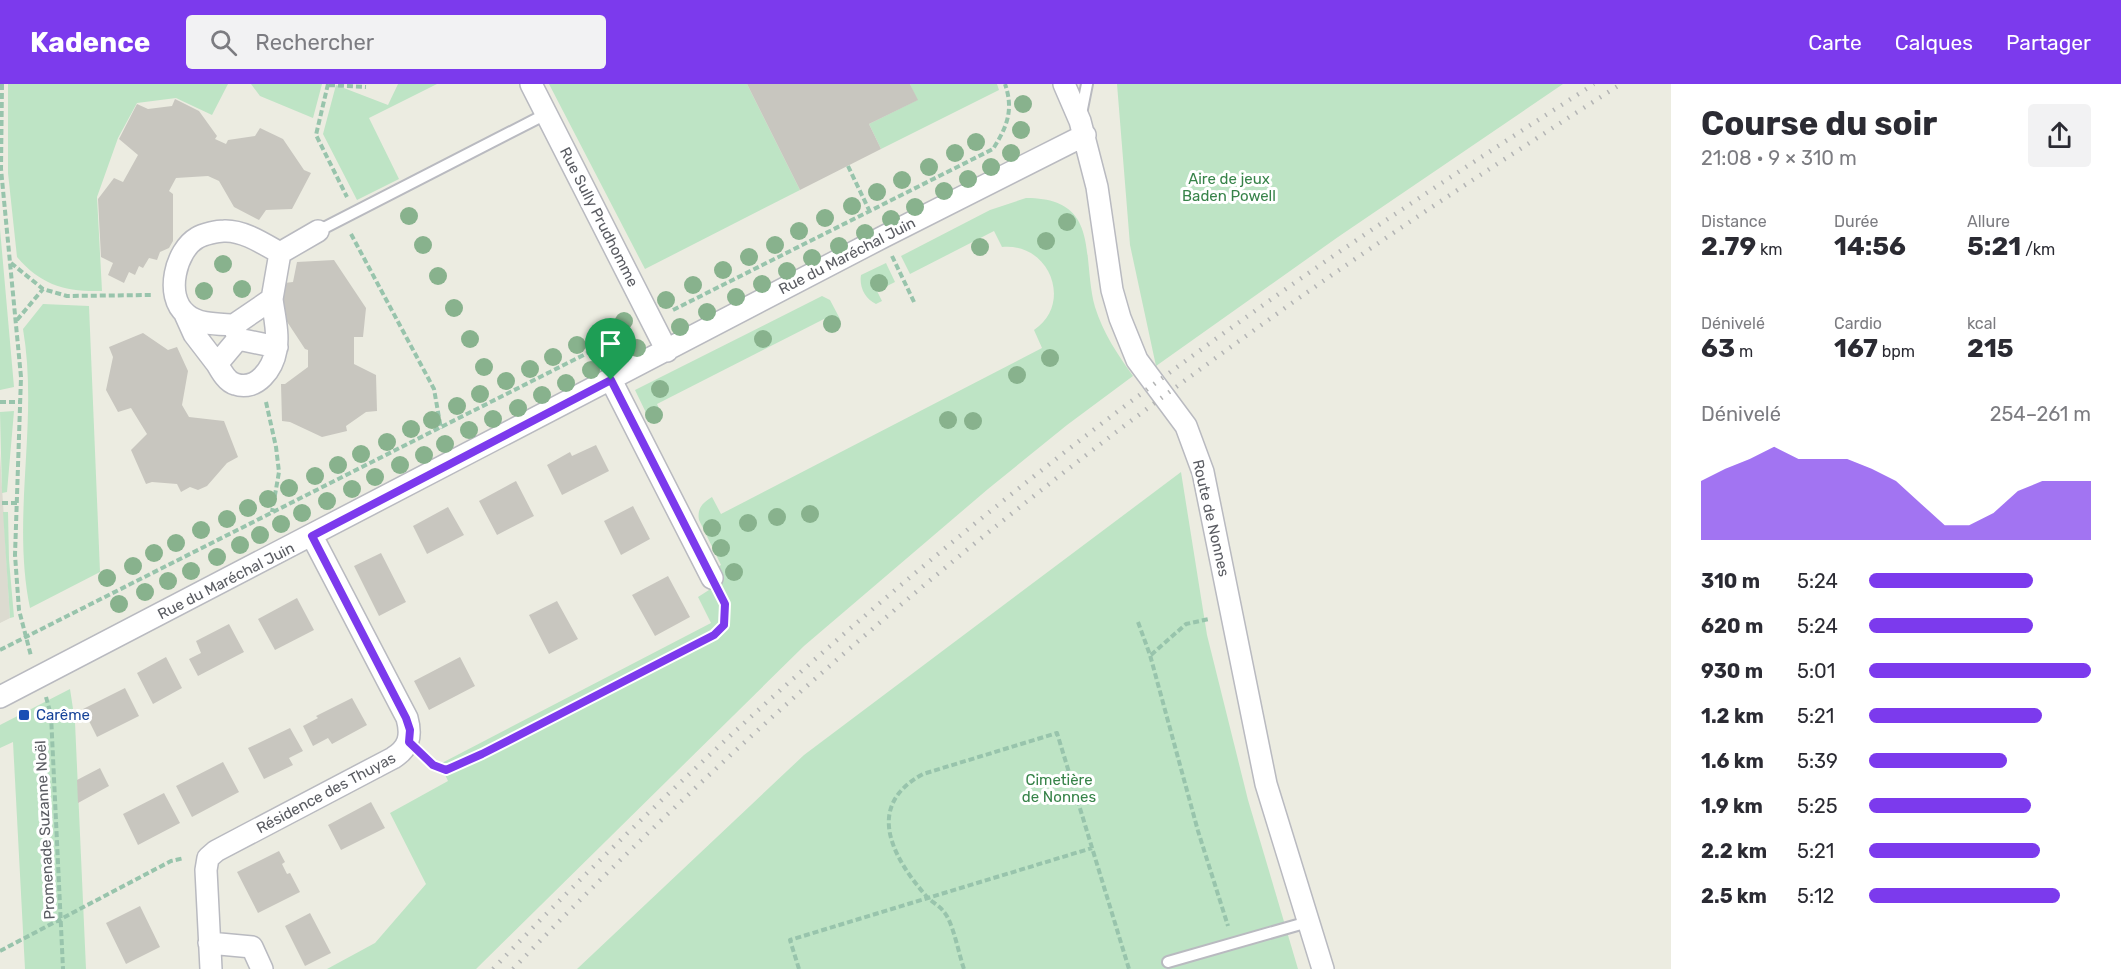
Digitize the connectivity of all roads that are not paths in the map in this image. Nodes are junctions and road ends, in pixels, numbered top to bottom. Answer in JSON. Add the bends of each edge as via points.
{"nodes":[{"id":1,"x":531,"y":84,"type":"edge"},
{"id":2,"x":1064,"y":84,"type":"edge"},
{"id":3,"x":1087,"y":84,"type":"edge"},
{"id":4,"x":546,"y":114,"type":"junction"},
{"id":5,"x":1083,"y":128,"type":"junction"},
{"id":6,"x":318,"y":231,"type":"joint"},
{"id":7,"x":280,"y":253,"type":"junction"},
{"id":8,"x":272,"y":299,"type":"junction"},
{"id":9,"x":185,"y":314,"type":"junction"},
{"id":10,"x":236,"y":332,"type":"junction"},
{"id":11,"x":277,"y":347,"type":"junction"},
{"id":12,"x":667,"y":351,"type":"junction"},
{"id":13,"x":216,"y":364,"type":"junction"},
{"id":14,"x":611,"y":380,"type":"junction"},
{"id":15,"x":312,"y":536,"type":"junction"},
{"id":16,"x":712,"y":578,"type":"road end"},
{"id":17,"x":0,"y":697,"type":"edge"},
{"id":18,"x":1308,"y":922,"type":"junction"},
{"id":19,"x":209,"y":943,"type":"junction"},
{"id":20,"x":1168,"y":962,"type":"dead end"},
{"id":21,"x":211,"y":969,"type":"edge"},
{"id":22,"x":262,"y":969,"type":"edge"},
{"id":23,"x":1323,"y":969,"type":"edge"}],
"edges":[{"from":1,"to":4,"type":"street","name":"Rue Sully Prudhomme"},
{"from":2,"to":5,"type":"street","name":"Route de Nonnes"},
{"from":3,"to":5,"type":"lane"},
{"from":4,"to":6,"type":"lane"},
{"from":4,"to":12,"type":"street","name":"Rue Sully Prudhomme"},
{"from":5,"to":12,"type":"street","name":"Rue du Maréchal Juin"},
{"from":5,"to":18,"type":"street","name":"Route de Nonnes","via":[[1120,318],[1137,360],[1182,421],[1203,472],[1266,784]]},
{"from":6,"to":7,"type":"street"},
{"from":7,"to":8,"type":"street"},
{"from":7,"to":9,"type":"street","via":[[258,240],[225,231],[197,238],[176,264],[173,294]]},
{"from":8,"to":10,"type":"street"},
{"from":8,"to":11,"type":"street"},
{"from":9,"to":10,"type":"street"},
{"from":9,"to":13,"type":"street"},
{"from":10,"to":11,"type":"street"},
{"from":10,"to":13,"type":"street"},
{"from":11,"to":13,"type":"street","via":[[273,366],[250,384],[235,384]]},
{"from":12,"to":14,"type":"street","name":"Rue du Maréchal Juin"},
{"from":14,"to":15,"type":"street","name":"Rue du Maréchal Juin"},
{"from":14,"to":16,"type":"street"},
{"from":15,"to":17,"type":"street","name":"Rue du Maréchal Juin"},
{"from":15,"to":19,"type":"street","name":"Résidence des Thuyas","via":[[406,718],[409,742],[393,758],[208,858]]},
{"from":18,"to":20,"type":"lane"},
{"from":18,"to":23,"type":"street","name":"Route de Nonnes"},
{"from":19,"to":21,"type":"street"},
{"from":19,"to":22,"type":"street","via":[[252,947]]}]}
